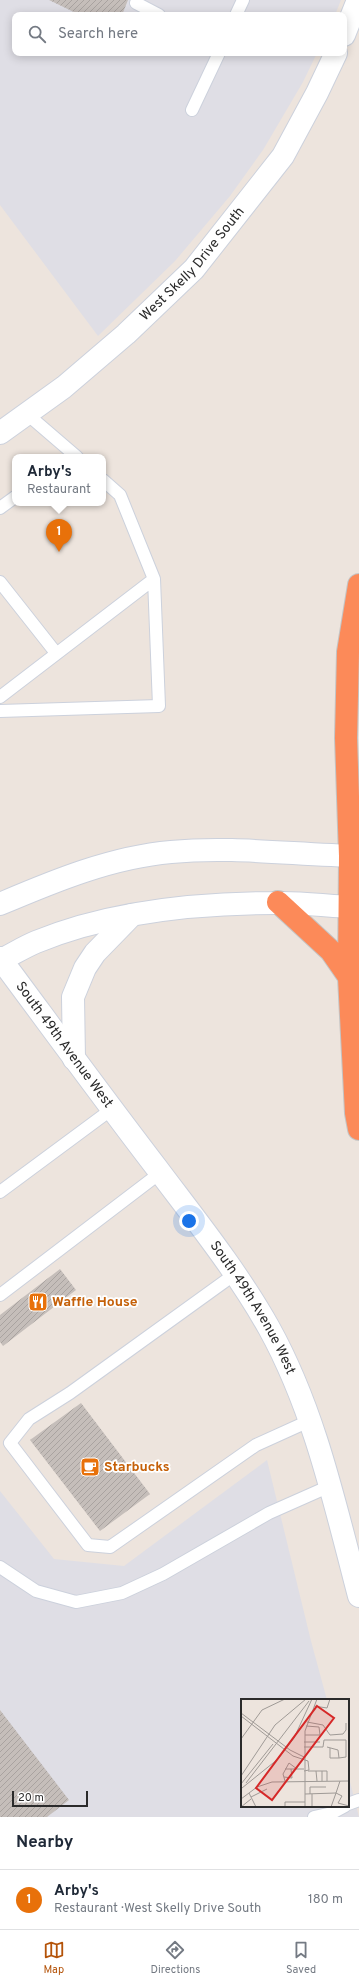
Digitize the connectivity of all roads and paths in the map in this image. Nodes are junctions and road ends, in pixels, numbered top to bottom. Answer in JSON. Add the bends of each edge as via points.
{"nodes":[{"id":1,"x":243,"y":0,"type":"edge"},
{"id":2,"x":358,"y":0,"type":"edge"},
{"id":3,"x":136,"y":3,"type":"dead end"},
{"id":4,"x":153,"y":12,"type":"edge"},
{"id":5,"x":237,"y":12,"type":"edge"},
{"id":6,"x":347,"y":28,"type":"edge"},
{"id":7,"x":218,"y":56,"type":"edge"},
{"id":8,"x":335,"y":56,"type":"edge"},
{"id":9,"x":192,"y":110,"type":"dead end"},
{"id":10,"x":27,"y":414,"type":"junction"},
{"id":11,"x":0,"y":433,"type":"edge"},
{"id":12,"x":72,"y":454,"type":"edge"},
{"id":13,"x":106,"y":483,"type":"edge"},
{"id":14,"x":12,"y":499,"type":"edge"},
{"id":15,"x":0,"y":508,"type":"edge"},
{"id":16,"x":154,"y":579,"type":"junction"},
{"id":17,"x":0,"y":582,"type":"edge"},
{"id":18,"x":359,"y":585,"type":"edge"},
{"id":19,"x":56,"y":653,"type":"junction"},
{"id":20,"x":0,"y":697,"type":"edge"},
{"id":21,"x":0,"y":711,"type":"edge"},
{"id":22,"x":354,"y":856,"type":"edge"},
{"id":23,"x":278,"y":902,"type":"junction"},
{"id":24,"x":0,"y":904,"type":"edge"},
{"id":25,"x":354,"y":907,"type":"edge"},
{"id":26,"x":132,"y":915,"type":"junction"},
{"id":27,"x":1,"y":959,"type":"edge"},
{"id":28,"x":349,"y":977,"type":"junction"},
{"id":29,"x":74,"y":1059,"type":"junction"},
{"id":30,"x":112,"y":1109,"type":"junction"},
{"id":31,"x":359,"y":1129,"type":"edge"},
{"id":32,"x":160,"y":1173,"type":"junction"},
{"id":33,"x":0,"y":1192,"type":"edge"},
{"id":34,"x":235,"y":1274,"type":"junction"},
{"id":35,"x":0,"y":1295,"type":"edge"},
{"id":36,"x":309,"y":1421,"type":"junction"},
{"id":37,"x":330,"y":1486,"type":"junction"},
{"id":38,"x":0,"y":1567,"type":"edge"},
{"id":39,"x":359,"y":1596,"type":"edge"},
{"id":40,"x":359,"y":1800,"type":"edge"},
{"id":41,"x":349,"y":1804,"type":"edge"},
{"id":42,"x":343,"y":1807,"type":"edge"},
{"id":43,"x":332,"y":1815,"type":"edge"},
{"id":44,"x":314,"y":1817,"type":"edge"}],
"edges":[{"from":1,"to":5,"type":"lane"},
{"from":2,"to":6,"type":"street"},
{"from":3,"to":4,"type":"lane"},
{"from":7,"to":9,"type":"lane"},
{"from":8,"to":10,"type":"street","name":"West Skelly Drive South","via":[[283,156],[194,269],[126,334],[64,387]]},
{"from":10,"to":11,"type":"street","name":"West Skelly Drive South"},
{"from":10,"to":12,"type":"lane"},
{"from":13,"to":16,"type":"lane","via":[[120,495]]},
{"from":14,"to":15,"type":"lane"},
{"from":16,"to":19,"type":"lane"},
{"from":16,"to":21,"type":"lane","via":[[159,706]]},
{"from":17,"to":19,"type":"lane"},
{"from":18,"to":22,"type":"highway","via":[[348,652],[346,738]]},
{"from":19,"to":20,"type":"lane"},
{"from":22,"to":24,"type":"street","via":[[222,850],[170,852],[115,862],[64,878]]},
{"from":22,"to":25,"type":"highway"},
{"from":23,"to":25,"type":"street","name":"South 49th Avenue West"},
{"from":23,"to":26,"type":"street","name":"South 49th Avenue West","via":[[206,906]]},
{"from":23,"to":28,"type":"highway","via":[[331,951]]},
{"from":25,"to":28,"type":"highway"},
{"from":26,"to":27,"type":"street","name":"South 49th Avenue West","via":[[85,925],[36,942]]},
{"from":26,"to":29,"type":"street","via":[[95,953],[85,968],[73,997]]},
{"from":27,"to":29,"type":"street","name":"South 49th Avenue West"},
{"from":28,"to":31,"type":"highway"},
{"from":29,"to":30,"type":"street","name":"South 49th Avenue West"},
{"from":30,"to":32,"type":"street","name":"South 49th Avenue West"},
{"from":30,"to":33,"type":"lane"},
{"from":32,"to":34,"type":"street","name":"South 49th Avenue West"},
{"from":32,"to":35,"type":"lane"},
{"from":34,"to":36,"type":"street","name":"South 49th Avenue West","via":[[270,1329]]},
{"from":34,"to":36,"type":"lane","via":[[70,1393],[29,1419],[10,1443],[88,1545],[110,1547],[256,1445]]},
{"from":36,"to":37,"type":"street","name":"South 49th Avenue West"},
{"from":37,"to":38,"type":"lane","via":[[269,1513],[163,1574],[122,1594],[76,1602],[36,1591]]},
{"from":37,"to":39,"type":"street","name":"South 49th Avenue West"},
{"from":40,"to":41,"type":"lane"},
{"from":42,"to":43,"type":"lane"},
{"from":43,"to":44,"type":"lane"}]}
